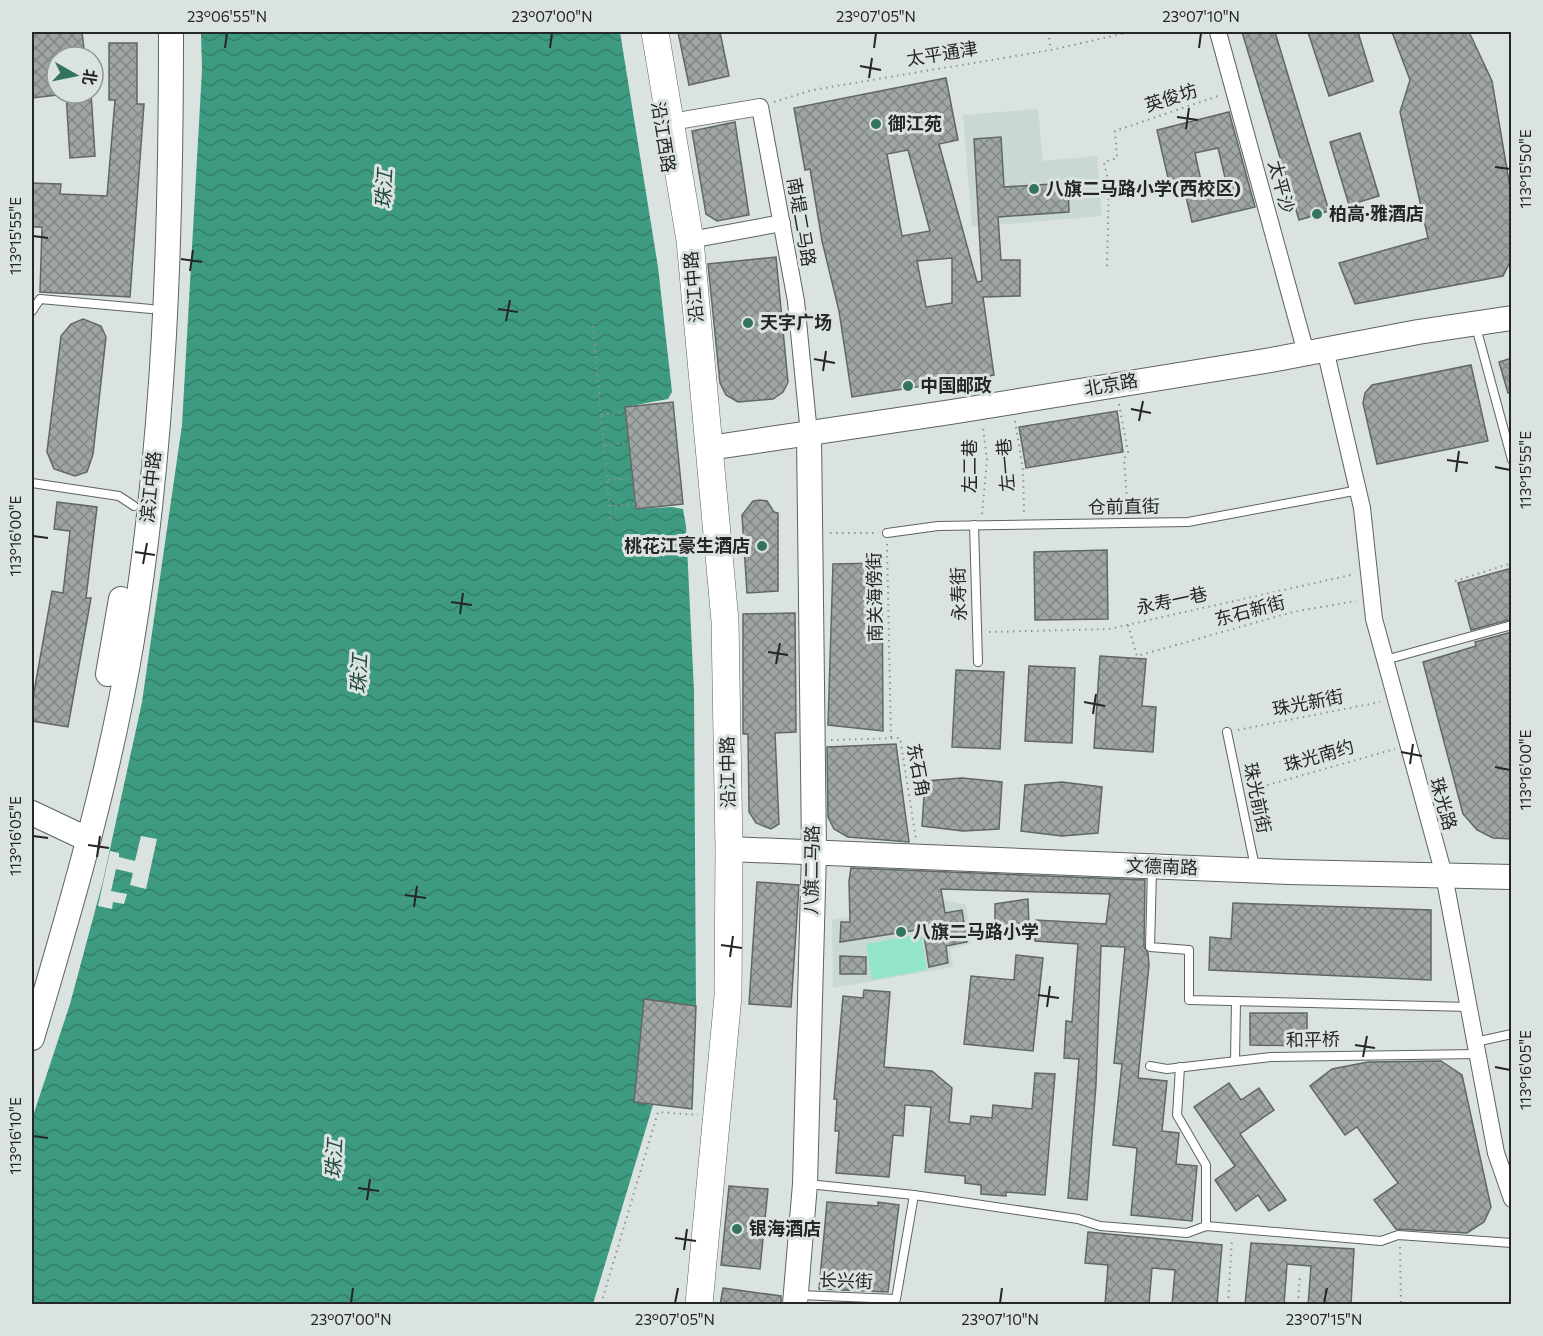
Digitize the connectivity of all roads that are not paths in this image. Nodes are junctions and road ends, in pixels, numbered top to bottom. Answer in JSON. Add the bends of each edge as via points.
{"nodes":[{"id":1,"x":155,"y":32,"type":"edge"},
{"id":2,"x":171,"y":32,"type":"edge"},
{"id":3,"x":646,"y":32,"type":"edge"},
{"id":4,"x":655,"y":32,"type":"edge"},
{"id":5,"x":1218,"y":32,"type":"edge"},
{"id":6,"x":671,"y":122,"type":"junction"},
{"id":7,"x":782,"y":223,"type":"junction"},
{"id":8,"x":684,"y":241,"type":"junction"},
{"id":9,"x":152,"y":309,"type":"junction"},
{"id":10,"x":32,"y":311,"type":"edge"},
{"id":11,"x":1512,"y":318,"type":"edge"},
{"id":12,"x":1475,"y":324,"type":"junction"},
{"id":13,"x":1315,"y":351,"type":"junction"},
{"id":14,"x":809,"y":434,"type":"junction"},
{"id":15,"x":709,"y":448,"type":"junction"},
{"id":16,"x":1512,"y":460,"type":"edge"},
{"id":17,"x":32,"y":483,"type":"edge"},
{"id":18,"x":1359,"y":490,"type":"junction"},
{"id":19,"x":134,"y":506,"type":"junction"},
{"id":20,"x":977,"y":525,"type":"junction"},
{"id":21,"x":887,"y":532,"type":"road end"},
{"id":22,"x":1512,"y":625,"type":"edge"},
{"id":23,"x":1384,"y":660,"type":"junction"},
{"id":24,"x":978,"y":662,"type":"dead end"},
{"id":25,"x":1227,"y":732,"type":"road end"},
{"id":26,"x":32,"y":813,"type":"edge"},
{"id":27,"x":80,"y":836,"type":"junction"},
{"id":28,"x":814,"y":852,"type":"junction"},
{"id":29,"x":729,"y":860,"type":"junction"},
{"id":30,"x":1153,"y":867,"type":"junction"},
{"id":31,"x":1256,"y":871,"type":"junction"},
{"id":32,"x":1444,"y":875,"type":"junction"},
{"id":33,"x":1512,"y":877,"type":"edge"},
{"id":34,"x":32,"y":987,"type":"edge"},
{"id":35,"x":1236,"y":1001,"type":"junction"},
{"id":36,"x":1468,"y":1007,"type":"junction"},
{"id":37,"x":1512,"y":1034,"type":"edge"},
{"id":38,"x":32,"y":1038,"type":"edge"},
{"id":39,"x":1476,"y":1048,"type":"junction"},
{"id":40,"x":1235,"y":1061,"type":"junction"},
{"id":41,"x":1150,"y":1066,"type":"dead end"},
{"id":42,"x":1180,"y":1067,"type":"junction"},
{"id":43,"x":805,"y":1184,"type":"junction"},
{"id":44,"x":914,"y":1195,"type":"junction"},
{"id":45,"x":1512,"y":1199,"type":"edge"},
{"id":46,"x":1206,"y":1226,"type":"junction"},
{"id":47,"x":1512,"y":1243,"type":"edge"},
{"id":48,"x":795,"y":1300,"type":"edge"},
{"id":49,"x":699,"y":1305,"type":"edge"}],
"edges":[{"from":1,"to":9,"type":"main road","name":"滨江中路"},
{"from":2,"to":27,"type":"main road","name":"滨江中路","via":[[167,309],[155,452],[132,642],[108,757]]},
{"from":3,"to":8,"type":"main road","name":"沿江西路"},
{"from":4,"to":6,"type":"main road","name":"沿江西路"},
{"from":5,"to":13,"type":"street","name":"太平沙"},
{"from":6,"to":7,"type":"street","name":"南堤二马路","via":[[760,107]]},
{"from":6,"to":8,"type":"main road","name":"沿江西路"},
{"from":7,"to":8,"type":"street"},
{"from":7,"to":14,"type":"street","name":"南堤二马路","via":[[796,301]]},
{"from":8,"to":15,"type":"main road","name":"沿江中路"},
{"from":9,"to":10,"type":"lane","via":[[40,299]]},
{"from":9,"to":19,"type":"main road","name":"滨江中路"},
{"from":11,"to":12,"type":"main road","name":"北京路"},
{"from":12,"to":13,"type":"main road","name":"北京路"},
{"from":12,"to":16,"type":"lane"},
{"from":13,"to":14,"type":"main road","name":"北京路"},
{"from":13,"to":18,"type":"street","name":"珠光路"},
{"from":14,"to":15,"type":"main road","name":"北京路"},
{"from":14,"to":28,"type":"main road","name":"八旗二马路"},
{"from":15,"to":29,"type":"main road","name":"沿江中路","via":[[725,621]]},
{"from":17,"to":19,"type":"lane","via":[[119,496]]},
{"from":18,"to":20,"type":"lane","name":"仓前直街","via":[[1188,522]]},
{"from":18,"to":23,"type":"street","name":"珠光路","via":[[1371,598]]},
{"from":19,"to":27,"type":"main road","name":"滨江中路"},
{"from":20,"to":21,"type":"lane","name":"仓前直街"},
{"from":20,"to":24,"type":"lane","name":"永寿街"},
{"from":22,"to":23,"type":"lane"},
{"from":23,"to":32,"type":"street","name":"珠光路"},
{"from":25,"to":31,"type":"lane","name":"珠光前街"},
{"from":26,"to":27,"type":"main road"},
{"from":27,"to":34,"type":"main road","name":"滨江中路"},
{"from":27,"to":38,"type":"main road","name":"滨江中路"},
{"from":28,"to":29,"type":"main road","name":"文德南路"},
{"from":28,"to":30,"type":"main road","name":"文德南路"},
{"from":28,"to":43,"type":"main road","name":"八旗二马路"},
{"from":29,"to":49,"type":"main road","name":"沿江中路","via":[[728,996]]},
{"from":30,"to":31,"type":"main road","name":"文德南路"},
{"from":30,"to":35,"type":"lane","via":[[1150,947],[1189,950],[1189,1000]]},
{"from":31,"to":32,"type":"main road","name":"文德南路"},
{"from":32,"to":33,"type":"main road","name":"文德南路"},
{"from":32,"to":36,"type":"street","name":"珠光路"},
{"from":35,"to":36,"type":"lane"},
{"from":35,"to":40,"type":"lane"},
{"from":36,"to":39,"type":"street","name":"珠光路"},
{"from":37,"to":39,"type":"lane","name":"和平桥"},
{"from":39,"to":40,"type":"lane","name":"和平桥"},
{"from":39,"to":45,"type":"street","name":"珠光路","via":[[1496,1153]]},
{"from":40,"to":42,"type":"lane","name":"和平桥"},
{"from":41,"to":42,"type":"lane","name":"和平桥"},
{"from":42,"to":46,"type":"lane","via":[[1177,1115],[1206,1165]]},
{"from":43,"to":44,"type":"lane"},
{"from":43,"to":48,"type":"main road","name":"八旗二马路"},
{"from":44,"to":46,"type":"lane","via":[[1078,1219],[1100,1226],[1187,1233]]},
{"from":44,"to":48,"type":"lane","name":"长兴街","via":[[896,1299]]},
{"from":46,"to":47,"type":"lane","via":[[1382,1241],[1398,1235]]}]}
